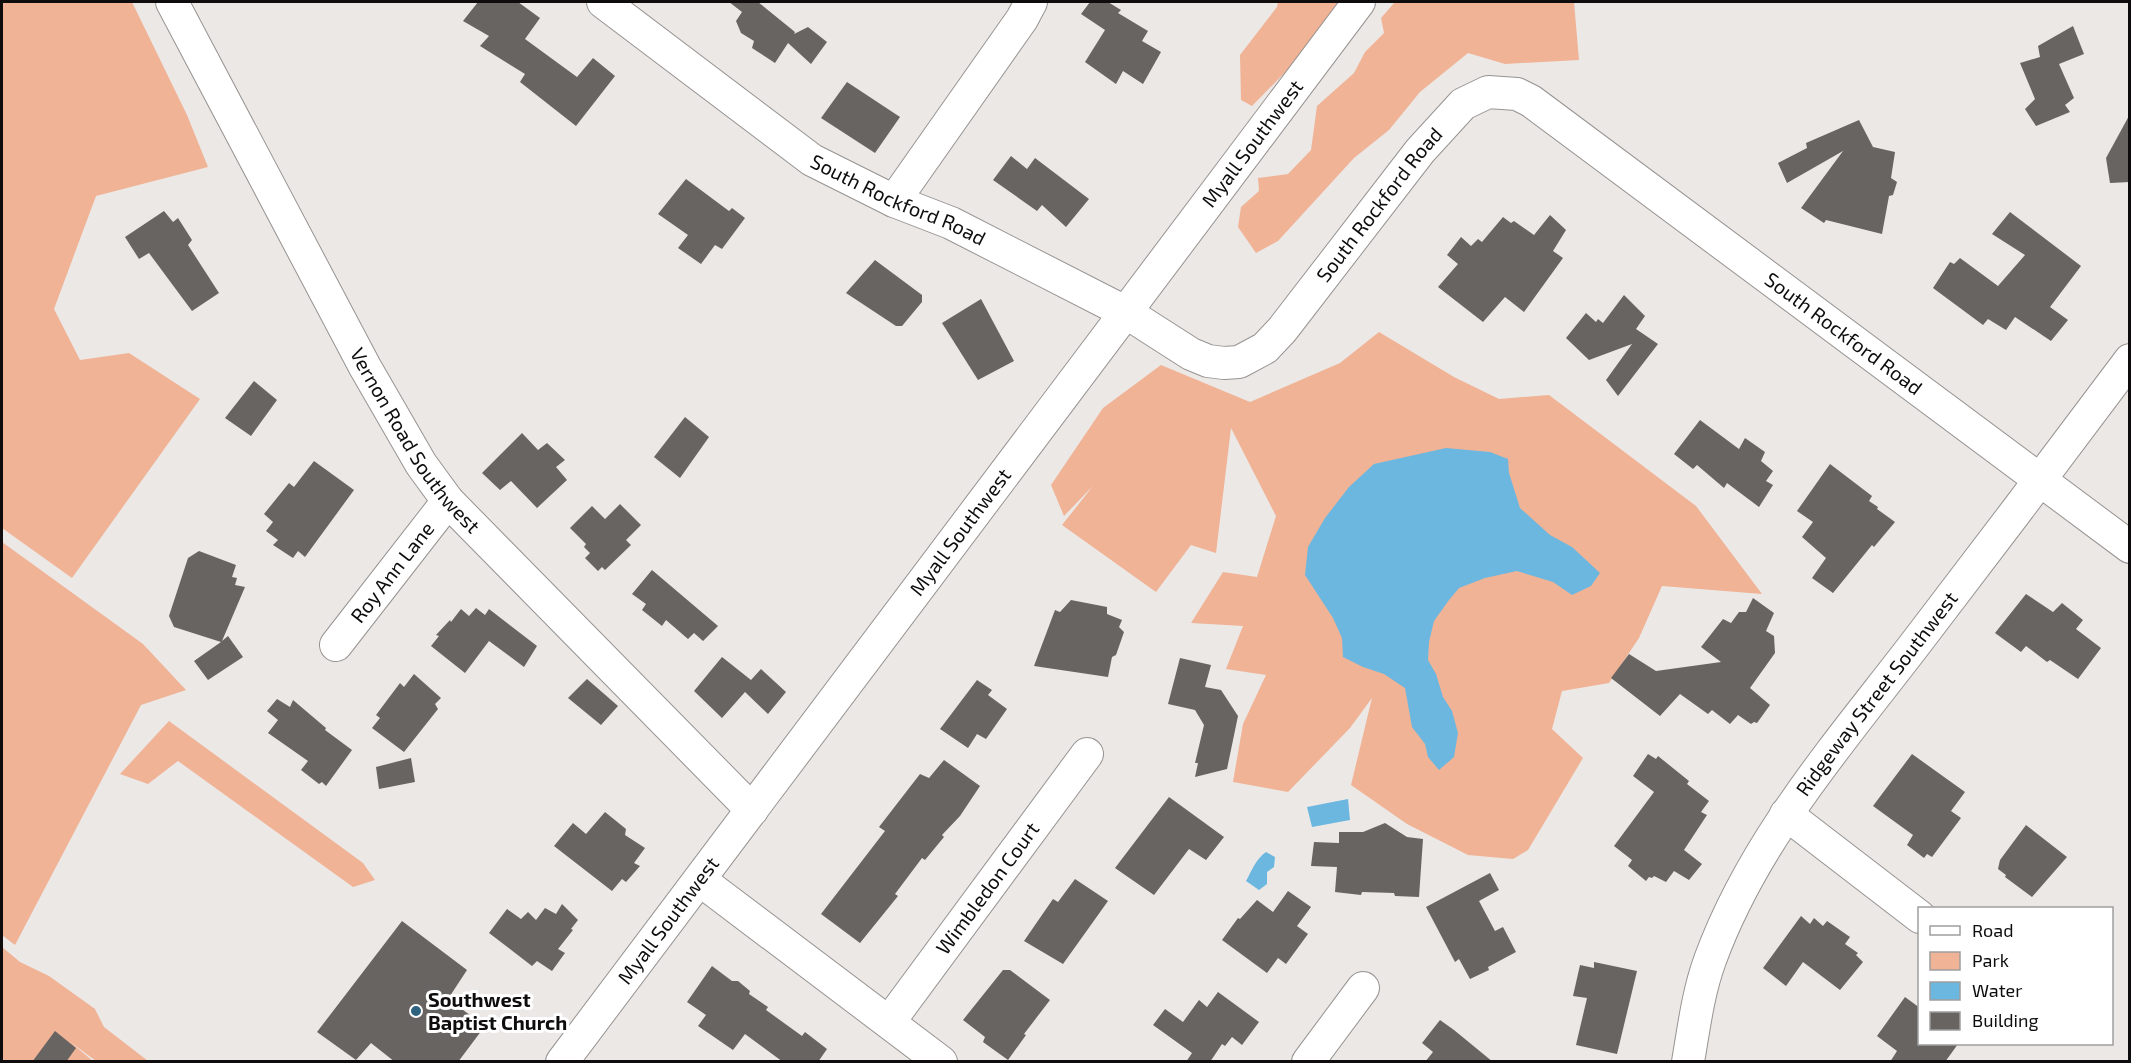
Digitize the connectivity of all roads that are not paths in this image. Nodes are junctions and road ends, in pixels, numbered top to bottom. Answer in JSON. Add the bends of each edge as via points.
{"nodes":[{"id":1,"x":172,"y":2,"type":"edge"},
{"id":2,"x":603,"y":2,"type":"edge"},
{"id":3,"x":1031,"y":2,"type":"edge"},
{"id":4,"x":1359,"y":2,"type":"edge"},
{"id":5,"x":894,"y":201,"type":"junction"},
{"id":6,"x":1126,"y":313,"type":"junction"},
{"id":7,"x":2130,"y":360,"type":"edge"},
{"id":8,"x":2040,"y":481,"type":"junction"},
{"id":9,"x":448,"y":501,"type":"junction"},
{"id":10,"x":2130,"y":547,"type":"edge"},
{"id":11,"x":336,"y":645,"type":"dead end"},
{"id":12,"x":1087,"y":754,"type":"dead end"},
{"id":13,"x":752,"y":810,"type":"junction"},
{"id":14,"x":1786,"y":814,"type":"junction"},
{"id":15,"x":700,"y":880,"type":"junction"},
{"id":16,"x":1918,"y":915,"type":"edge"},
{"id":17,"x":1363,"y":988,"type":"dead end"},
{"id":18,"x":889,"y":1022,"type":"junction"},
{"id":19,"x":562,"y":1062,"type":"edge"},
{"id":20,"x":941,"y":1062,"type":"edge"},
{"id":21,"x":1308,"y":1062,"type":"edge"},
{"id":22,"x":1688,"y":1062,"type":"edge"}],
"edges":[{"from":1,"to":9,"type":"street","name":"Vernon Road Southwest","via":[[365,367],[421,464]]},
{"from":2,"to":5,"type":"street","name":"South Rockford Road","via":[[812,160]]},
{"from":3,"to":5,"type":"street"},
{"from":4,"to":6,"type":"street","name":"Myall Southwest"},
{"from":5,"to":6,"type":"street","name":"South Rockford Road","via":[[951,223]]},
{"from":6,"to":8,"type":"street","name":"South Rockford Road","via":[[1208,361],[1239,362],[1252,356],[1282,330],[1448,118],[1463,104],[1488,92],[1517,94],[1541,108]]},
{"from":6,"to":13,"type":"street","name":"Myall Southwest"},
{"from":7,"to":8,"type":"street","name":"Ridgeway Street Southwest"},
{"from":8,"to":10,"type":"street","name":"South Rockford Road"},
{"from":8,"to":14,"type":"street","name":"Ridgeway Street Southwest"},
{"from":9,"to":11,"type":"street","name":"Roy Ann Lane"},
{"from":9,"to":13,"type":"street","name":"Vernon Road Southwest"},
{"from":12,"to":18,"type":"street","name":"Wimbledon Court"},
{"from":13,"to":15,"type":"street","name":"Myall Southwest"},
{"from":14,"to":16,"type":"street"},
{"from":14,"to":22,"type":"street","name":"Ridgeway Street Southwest","via":[[1739,893],[1709,962]]},
{"from":15,"to":18,"type":"street"},
{"from":15,"to":19,"type":"street","name":"Myall Southwest"},
{"from":17,"to":21,"type":"street"},
{"from":18,"to":20,"type":"street"}]}
